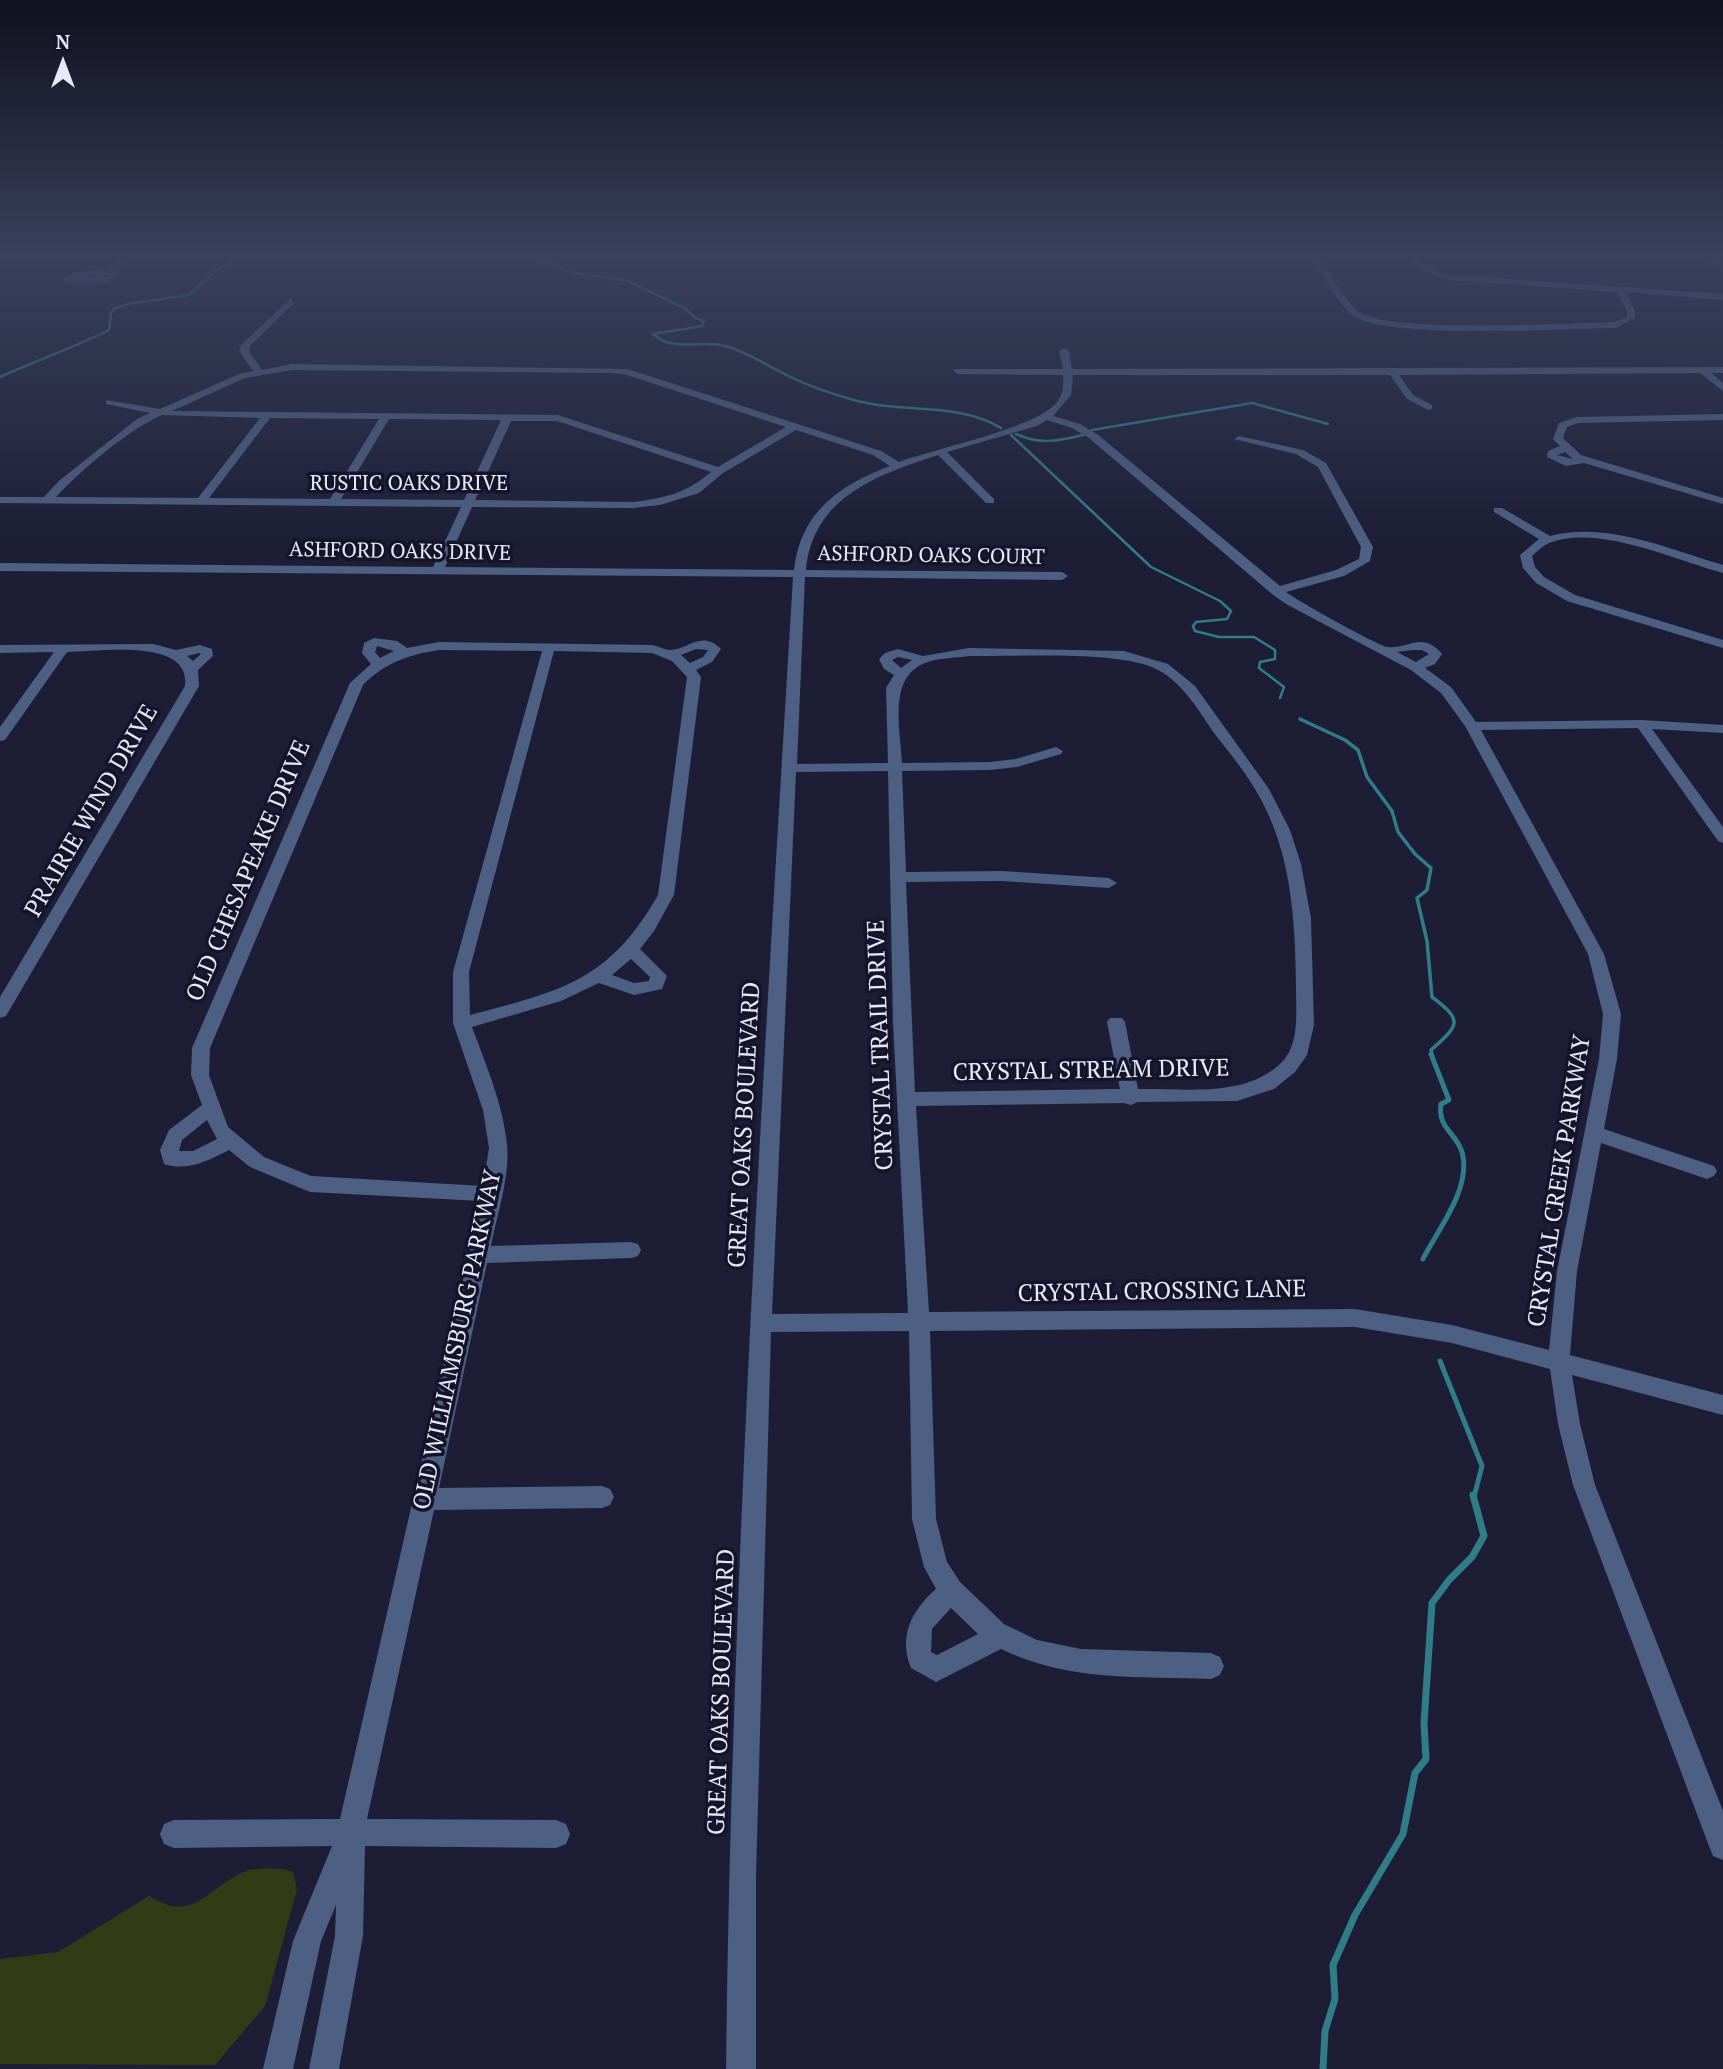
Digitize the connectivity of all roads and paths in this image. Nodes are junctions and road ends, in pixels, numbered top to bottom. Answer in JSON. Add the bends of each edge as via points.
{"nodes":[{"id":1,"x":244,"y":351,"type":"edge"},
{"id":2,"x":1064,"y":351,"type":"dead end"},
{"id":3,"x":1702,"y":370,"type":"junction"},
{"id":4,"x":1723,"y":370,"type":"edge"},
{"id":5,"x":258,"y":371,"type":"junction"},
{"id":6,"x":958,"y":371,"type":"dead end"},
{"id":7,"x":1392,"y":371,"type":"junction"},
{"id":8,"x":1069,"y":372,"type":"junction"},
{"id":9,"x":1723,"y":388,"type":"edge"},
{"id":10,"x":109,"y":402,"type":"dead end"},
{"id":11,"x":1428,"y":407,"type":"dead end"},
{"id":12,"x":159,"y":413,"type":"junction"},
{"id":13,"x":267,"y":415,"type":"junction"},
{"id":14,"x":386,"y":416,"type":"junction"},
{"id":15,"x":508,"y":417,"type":"junction"},
{"id":16,"x":1046,"y":417,"type":"junction"},
{"id":17,"x":1723,"y":417,"type":"edge"},
{"id":18,"x":795,"y":426,"type":"junction"},
{"id":19,"x":1239,"y":439,"type":"dead end"},
{"id":20,"x":942,"y":453,"type":"junction"},
{"id":21,"x":899,"y":467,"type":"junction"},
{"id":22,"x":719,"y":471,"type":"junction"},
{"id":23,"x":0,"y":500,"type":"edge"},
{"id":24,"x":46,"y":500,"type":"junction"},
{"id":25,"x":990,"y":501,"type":"dead end"},
{"id":26,"x":1723,"y":501,"type":"edge"},
{"id":27,"x":201,"y":502,"type":"junction"},
{"id":28,"x":333,"y":503,"type":"junction"},
{"id":29,"x":468,"y":504,"type":"junction"},
{"id":30,"x":1498,"y":510,"type":"dead end"},
{"id":31,"x":1546,"y":538,"type":"junction"},
{"id":32,"x":0,"y":567,"type":"edge"},
{"id":33,"x":1723,"y":569,"type":"edge"},
{"id":34,"x":436,"y":572,"type":"junction"},
{"id":35,"x":799,"y":574,"type":"junction"},
{"id":36,"x":1062,"y":576,"type":"dead end"},
{"id":37,"x":1276,"y":591,"type":"junction"},
{"id":38,"x":1723,"y":644,"type":"edge"},
{"id":39,"x":65,"y":648,"type":"junction"},
{"id":40,"x":549,"y":648,"type":"junction"},
{"id":41,"x":0,"y":649,"type":"edge"},
{"id":42,"x":1385,"y":651,"type":"junction"},
{"id":43,"x":175,"y":654,"type":"junction"},
{"id":44,"x":673,"y":654,"type":"junction"},
{"id":45,"x":921,"y":660,"type":"junction"},
{"id":46,"x":1416,"y":667,"type":"junction"},
{"id":47,"x":192,"y":668,"type":"junction"},
{"id":48,"x":688,"y":669,"type":"junction"},
{"id":49,"x":901,"y":674,"type":"junction"},
{"id":50,"x":1642,"y":724,"type":"junction"},
{"id":51,"x":1472,"y":726,"type":"junction"},
{"id":52,"x":1723,"y":729,"type":"edge"},
{"id":53,"x":0,"y":737,"type":"edge"},
{"id":54,"x":1056,"y":751,"type":"dead end"},
{"id":55,"x":894,"y":767,"type":"junction"},
{"id":56,"x":791,"y":768,"type":"junction"},
{"id":57,"x":1723,"y":838,"type":"edge"},
{"id":58,"x":900,"y":877,"type":"junction"},
{"id":59,"x":1109,"y":883,"type":"dead end"},
{"id":60,"x":630,"y":949,"type":"junction"},
{"id":61,"x":599,"y":976,"type":"junction"},
{"id":62,"x":0,"y":1012,"type":"edge"},
{"id":63,"x":1116,"y":1022,"type":"dead end"},
{"id":64,"x":462,"y":1023,"type":"junction"},
{"id":65,"x":1131,"y":1098,"type":"junction"},
{"id":66,"x":907,"y":1099,"type":"junction"},
{"id":67,"x":212,"y":1108,"type":"junction"},
{"id":68,"x":1595,"y":1133,"type":"junction"},
{"id":69,"x":231,"y":1140,"type":"junction"},
{"id":70,"x":1707,"y":1171,"type":"dead end"},
{"id":71,"x":492,"y":1195,"type":"junction"},
{"id":72,"x":631,"y":1250,"type":"dead end"},
{"id":73,"x":477,"y":1255,"type":"junction"},
{"id":74,"x":919,"y":1321,"type":"junction"},
{"id":75,"x":761,"y":1323,"type":"junction"},
{"id":76,"x":1559,"y":1361,"type":"junction"},
{"id":77,"x":1723,"y":1405,"type":"edge"},
{"id":78,"x":602,"y":1497,"type":"dead end"},
{"id":79,"x":424,"y":1499,"type":"junction"},
{"id":80,"x":951,"y":1591,"type":"junction"},
{"id":81,"x":1001,"y":1636,"type":"junction"},
{"id":82,"x":1211,"y":1666,"type":"dead end"},
{"id":83,"x":351,"y":1832,"type":"junction"},
{"id":84,"x":174,"y":1834,"type":"dead end"},
{"id":85,"x":556,"y":1834,"type":"dead end"},
{"id":86,"x":1723,"y":1846,"type":"edge"},
{"id":87,"x":278,"y":2069,"type":"edge"},
{"id":88,"x":324,"y":2069,"type":"edge"},
{"id":89,"x":741,"y":2069,"type":"edge"}],
"edges":[{"from":1,"to":5,"type":"street"},
{"from":2,"to":8,"type":"street"},
{"from":3,"to":4,"type":"street"},
{"from":3,"to":7,"type":"street"},
{"from":3,"to":9,"type":"street"},
{"from":5,"to":12,"type":"street"},
{"from":5,"to":18,"type":"street","via":[[292,367],[612,370]]},
{"from":6,"to":8,"type":"street"},
{"from":7,"to":8,"type":"street"},
{"from":7,"to":11,"type":"street","via":[[1410,397]]},
{"from":8,"to":16,"type":"street","via":[[1068,394]]},
{"from":10,"to":12,"type":"street"},
{"from":12,"to":13,"type":"street"},
{"from":12,"to":24,"type":"street","via":[[133,427]]},
{"from":13,"to":14,"type":"street"},
{"from":13,"to":27,"type":"street"},
{"from":14,"to":15,"type":"street"},
{"from":14,"to":28,"type":"street"},
{"from":15,"to":22,"type":"street","via":[[570,420]]},
{"from":15,"to":29,"type":"street"},
{"from":16,"to":20,"type":"street","name":"GREAT OAKS BOULEVARD"},
{"from":16,"to":37,"type":"street","name":"CRYSTAL CREEK PARKWAY","via":[[1093,436]]},
{"from":17,"to":26,"type":"street","via":[[1577,419],[1563,425],[1558,439],[1565,448],[1552,453],[1566,463],[1586,460]]},
{"from":18,"to":21,"type":"street","via":[[877,453]]},
{"from":18,"to":22,"type":"street","name":"RUSTIC OAKS DRIVE"},
{"from":19,"to":37,"type":"street","via":[[1299,452],[1322,466],[1367,547],[1364,561],[1350,570]]},
{"from":20,"to":21,"type":"street","name":"GREAT OAKS BOULEVARD"},
{"from":20,"to":25,"type":"street"},
{"from":21,"to":35,"type":"street","name":"GREAT OAKS BOULEVARD","via":[[838,497],[817,519],[804,541]]},
{"from":22,"to":29,"type":"street","name":"RUSTIC OAKS DRIVE","via":[[695,491],[660,502]]},
{"from":23,"to":24,"type":"street","name":"RUSTIC OAKS DRIVE"},
{"from":24,"to":27,"type":"street","name":"RUSTIC OAKS DRIVE"},
{"from":27,"to":28,"type":"street","name":"RUSTIC OAKS DRIVE"},
{"from":28,"to":29,"type":"street","name":"RUSTIC OAKS DRIVE"},
{"from":29,"to":34,"type":"street"},
{"from":30,"to":31,"type":"street"},
{"from":31,"to":33,"type":"street","via":[[1577,534],[1618,539]]},
{"from":31,"to":38,"type":"street","via":[[1527,555],[1529,568],[1552,589]]},
{"from":32,"to":34,"type":"street","name":"ASHFORD OAKS DRIVE"},
{"from":34,"to":35,"type":"street","name":"ASHFORD OAKS DRIVE"},
{"from":35,"to":36,"type":"street","name":"ASHFORD OAKS COURT"},
{"from":35,"to":56,"type":"street","name":"GREAT OAKS BOULEVARD"},
{"from":37,"to":42,"type":"street","name":"CRYSTAL CREEK PARKWAY"},
{"from":39,"to":41,"type":"street","name":"PRAIRIE WIND DRIVE"},
{"from":39,"to":43,"type":"street","name":"PRAIRIE WIND DRIVE","via":[[153,648]]},
{"from":39,"to":53,"type":"street"},
{"from":40,"to":44,"type":"street","name":"OLD CHESAPEAKE DRIVE","via":[[652,649]]},
{"from":40,"to":64,"type":"street","name":"OLD WILLIAMSBURG PARKWAY","via":[[461,972]]},
{"from":40,"to":67,"type":"street","name":"OLD CHESAPEAKE DRIVE","via":[[439,646],[404,652],[377,663],[357,683],[201,1048],[200,1075]]},
{"from":42,"to":46,"type":"street","name":"CRYSTAL CREEK PARKWAY"},
{"from":42,"to":46,"type":"street","via":[[1420,645],[1434,650],[1430,661]]},
{"from":43,"to":47,"type":"street","name":"PRAIRIE WIND DRIVE"},
{"from":43,"to":47,"type":"street","name":"PRAIRIE WIND DRIVE","via":[[207,652]]},
{"from":44,"to":48,"type":"street"},
{"from":44,"to":48,"type":"street","name":"OLD CHESAPEAKE DRIVE","via":[[698,644],[715,649],[709,660]]},
{"from":45,"to":49,"type":"street","name":"CRYSTAL STREAM DRIVE"},
{"from":45,"to":49,"type":"street","name":"CRYSTAL STREAM DRIVE","via":[[909,654],[889,655],[885,660]]},
{"from":45,"to":65,"type":"street","name":"CRYSTAL STREAM DRIVE","via":[[969,652],[1094,653],[1153,663],[1190,689],[1262,789],[1282,830],[1303,918],[1305,1025],[1298,1055],[1279,1077],[1257,1090]]},
{"from":46,"to":51,"type":"street","name":"CRYSTAL CREEK PARKWAY","via":[[1446,690]]},
{"from":47,"to":62,"type":"street","name":"PRAIRIE WIND DRIVE","via":[[192,686]]},
{"from":48,"to":60,"type":"street","via":[[694,677],[666,895],[654,920]]},
{"from":49,"to":55,"type":"street","name":"CRYSTAL STREAM DRIVE","via":[[892,700]]},
{"from":50,"to":51,"type":"street"},
{"from":50,"to":52,"type":"street"},
{"from":50,"to":57,"type":"street"},
{"from":51,"to":68,"type":"street","name":"CRYSTAL CREEK PARKWAY","via":[[1586,932],[1603,974],[1612,1014]]},
{"from":54,"to":55,"type":"street","via":[[1006,765]]},
{"from":55,"to":56,"type":"street"},
{"from":55,"to":58,"type":"street","name":"CRYSTAL TRAIL DRIVE"},
{"from":56,"to":75,"type":"street","name":"GREAT OAKS BOULEVARD"},
{"from":58,"to":59,"type":"street"},
{"from":58,"to":66,"type":"street","name":"CRYSTAL TRAIL DRIVE","via":[[899,959]]},
{"from":60,"to":61,"type":"street"},
{"from":60,"to":61,"type":"street","via":[[659,976],[656,985],[631,990]]},
{"from":61,"to":64,"type":"street","via":[[563,995]]},
{"from":63,"to":65,"type":"street"},
{"from":64,"to":71,"type":"street","name":"OLD WILLIAMSBURG PARKWAY","via":[[492,1110],[498,1148]]},
{"from":65,"to":66,"type":"street","name":"CRYSTAL STREAM DRIVE"},
{"from":66,"to":74,"type":"street","name":"CRYSTAL TRAIL DRIVE"},
{"from":67,"to":69,"type":"street","name":"OLD CHESAPEAKE DRIVE","via":[[220,1130]]},
{"from":67,"to":69,"type":"street","via":[[175,1135],[169,1144],[171,1159],[196,1158]]},
{"from":68,"to":70,"type":"street"},
{"from":68,"to":76,"type":"street","name":"CRYSTAL CREEK PARKWAY","via":[[1567,1271]]},
{"from":69,"to":71,"type":"street","name":"OLD CHESAPEAKE DRIVE","via":[[257,1163],[310,1184]]},
{"from":71,"to":73,"type":"street","name":"OLD WILLIAMSBURG PARKWAY"},
{"from":72,"to":73,"type":"street"},
{"from":73,"to":79,"type":"street","name":"OLD WILLIAMSBURG PARKWAY"},
{"from":74,"to":75,"type":"street","name":"CRYSTAL CROSSING LANE"},
{"from":74,"to":76,"type":"street","name":"CRYSTAL CROSSING LANE","via":[[1355,1318],[1420,1327]]},
{"from":74,"to":80,"type":"street","name":"CRYSTAL TRAIL DRIVE","via":[[924,1519],[936,1567]]},
{"from":75,"to":89,"type":"street","name":"GREAT OAKS BOULEVARD","via":[[742,1877]]},
{"from":76,"to":77,"type":"street","name":"CRYSTAL CROSSING LANE"},
{"from":76,"to":86,"type":"street","name":"CRYSTAL CREEK PARKWAY","via":[[1584,1485]]},
{"from":78,"to":79,"type":"street"},
{"from":79,"to":83,"type":"street","name":"OLD WILLIAMSBURG PARKWAY"},
{"from":80,"to":81,"type":"street","name":"CRYSTAL TRAIL DRIVE"},
{"from":80,"to":81,"type":"street","via":[[924,1617],[917,1633],[920,1659],[936,1669]]},
{"from":81,"to":82,"type":"street","name":"CRYSTAL TRAIL DRIVE","via":[[1035,1652],[1081,1662]]},
{"from":83,"to":84,"type":"street"},
{"from":83,"to":85,"type":"street"},
{"from":83,"to":87,"type":"street","name":"OLD WILLIAMSBURG PARKWAY","via":[[307,1941]]},
{"from":83,"to":88,"type":"street","name":"OLD WILLIAMSBURG PARKWAY","via":[[349,1936]]}]}
